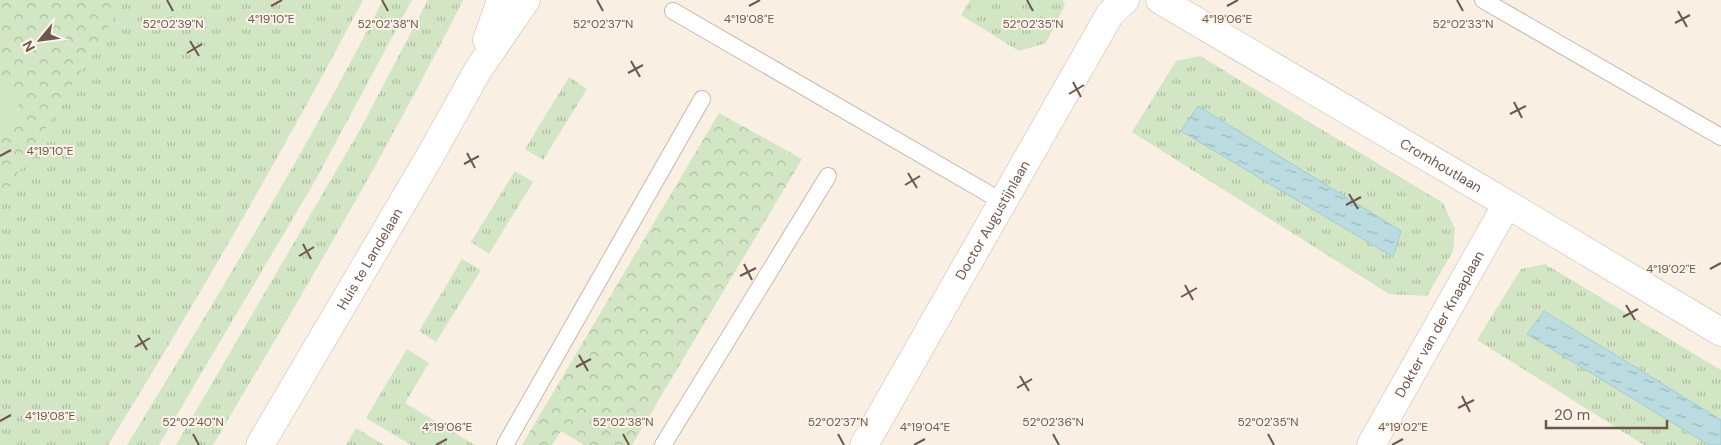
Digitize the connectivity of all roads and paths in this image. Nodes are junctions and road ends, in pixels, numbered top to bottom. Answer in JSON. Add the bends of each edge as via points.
{"nodes":[{"id":1,"x":501,"y":0,"type":"edge"},
{"id":2,"x":526,"y":0,"type":"edge"},
{"id":3,"x":1125,"y":0,"type":"edge"},
{"id":4,"x":1160,"y":0,"type":"edge"},
{"id":5,"x":1483,"y":0,"type":"edge"},
{"id":6,"x":673,"y":11,"type":"dead end"},
{"id":7,"x":478,"y":70,"type":"junction"},
{"id":8,"x":702,"y":99,"type":"dead end"},
{"id":9,"x":1721,"y":137,"type":"edge"},
{"id":10,"x":828,"y":176,"type":"dead end"},
{"id":11,"x":1003,"y":202,"type":"junction"},
{"id":12,"x":1507,"y":204,"type":"junction"},
{"id":13,"x":1721,"y":332,"type":"edge"},
{"id":14,"x":260,"y":445,"type":"edge"},
{"id":15,"x":504,"y":445,"type":"edge"},
{"id":16,"x":663,"y":445,"type":"edge"},
{"id":17,"x":864,"y":445,"type":"edge"},
{"id":18,"x":1371,"y":445,"type":"edge"}],
"edges":[{"from":1,"to":7,"type":"street","name":"Huis te Landelaan"},
{"from":2,"to":7,"type":"street","name":"Huis te Landelaan"},
{"from":3,"to":11,"type":"street","name":"Doctor Augustijnlaan","via":[[1110,14]]},
{"from":4,"to":12,"type":"street","name":"Cromhoutlaan"},
{"from":5,"to":9,"type":"lane"},
{"from":6,"to":11,"type":"lane"},
{"from":7,"to":14,"type":"street","name":"Huis te Landelaan"},
{"from":8,"to":15,"type":"lane"},
{"from":10,"to":16,"type":"lane"},
{"from":11,"to":17,"type":"street","name":"Doctor Augustijnlaan"},
{"from":12,"to":13,"type":"street","name":"Cromhoutlaan"},
{"from":12,"to":18,"type":"street","name":"Dokter van der Knaaplaan"}]}
